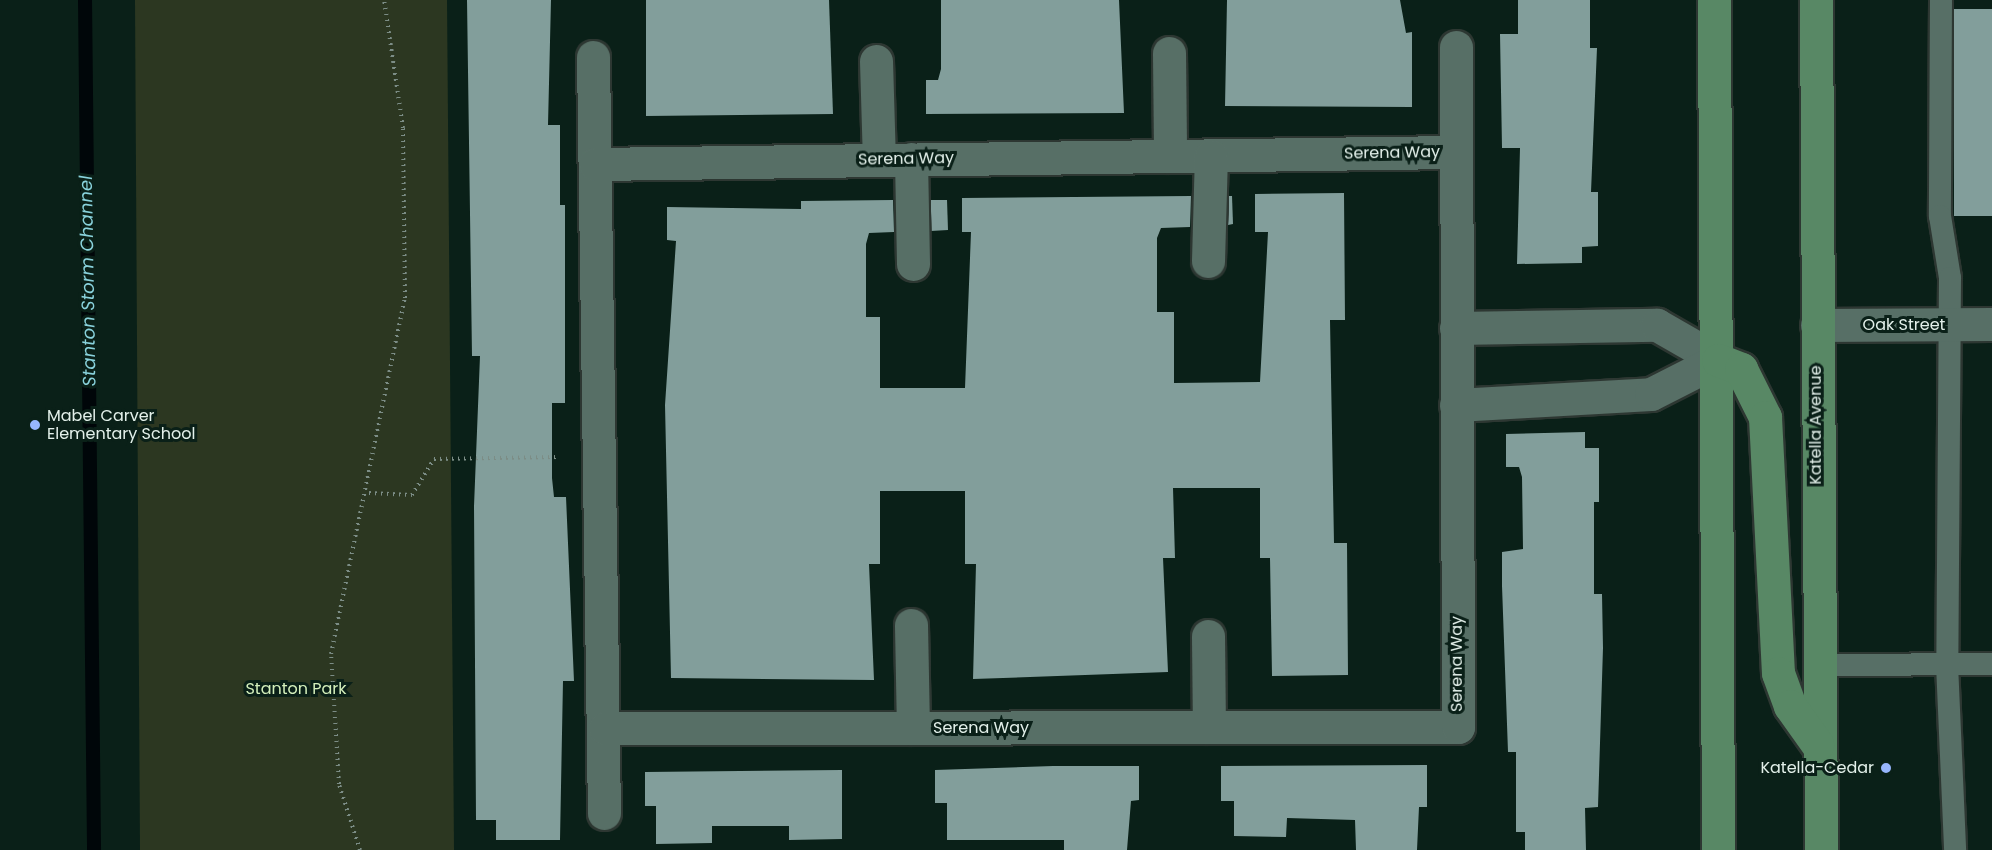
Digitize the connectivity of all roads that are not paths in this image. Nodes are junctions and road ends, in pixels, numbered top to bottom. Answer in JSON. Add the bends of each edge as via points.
{"nodes":[{"id":1,"x":1714,"y":0,"type":"edge"},
{"id":2,"x":1816,"y":0,"type":"edge"},
{"id":3,"x":1941,"y":0,"type":"edge"},
{"id":4,"x":1456,"y":47,"type":"dead end"},
{"id":5,"x":1169,"y":53,"type":"dead end"},
{"id":6,"x":593,"y":57,"type":"dead end"},
{"id":7,"x":876,"y":61,"type":"dead end"},
{"id":8,"x":1456,"y":152,"type":"junction"},
{"id":9,"x":1170,"y":156,"type":"junction"},
{"id":10,"x":1211,"y":156,"type":"junction"},
{"id":11,"x":911,"y":159,"type":"junction"},
{"id":12,"x":879,"y":160,"type":"junction"},
{"id":13,"x":595,"y":164,"type":"junction"},
{"id":14,"x":1208,"y":261,"type":"dead end"},
{"id":15,"x":913,"y":264,"type":"dead end"},
{"id":16,"x":1992,"y":324,"type":"edge"},
{"id":17,"x":1817,"y":325,"type":"junction"},
{"id":18,"x":1951,"y":325,"type":"junction"},
{"id":19,"x":1456,"y":328,"type":"junction"},
{"id":20,"x":1718,"y":360,"type":"junction"},
{"id":21,"x":1456,"y":405,"type":"junction"},
{"id":22,"x":911,"y":625,"type":"dead end"},
{"id":23,"x":1208,"y":636,"type":"dead end"},
{"id":24,"x":1947,"y":664,"type":"junction"},
{"id":25,"x":1992,"y":664,"type":"edge"},
{"id":26,"x":1817,"y":665,"type":"junction"},
{"id":27,"x":1209,"y":727,"type":"junction"},
{"id":28,"x":605,"y":728,"type":"junction"},
{"id":29,"x":913,"y":728,"type":"junction"},
{"id":30,"x":1817,"y":744,"type":"junction"},
{"id":31,"x":604,"y":813,"type":"dead end"},
{"id":32,"x":1718,"y":850,"type":"edge"},
{"id":33,"x":1821,"y":850,"type":"edge"},
{"id":34,"x":1955,"y":850,"type":"edge"}],
"edges":[{"from":1,"to":20,"type":"main road"},
{"from":2,"to":17,"type":"main road","name":"Katella Avenue"},
{"from":3,"to":18,"type":"lane","via":[[1940,216]]},
{"from":4,"to":8,"type":"street"},
{"from":5,"to":9,"type":"street"},
{"from":6,"to":13,"type":"street"},
{"from":7,"to":12,"type":"street"},
{"from":8,"to":10,"type":"street","name":"Serena Way"},
{"from":8,"to":19,"type":"street","name":"Serena Way"},
{"from":9,"to":10,"type":"street","name":"Serena Way"},
{"from":9,"to":11,"type":"street","name":"Serena Way"},
{"from":10,"to":14,"type":"street"},
{"from":11,"to":12,"type":"street","name":"Serena Way"},
{"from":11,"to":15,"type":"street"},
{"from":12,"to":13,"type":"street","name":"Serena Way"},
{"from":13,"to":28,"type":"street"},
{"from":16,"to":18,"type":"street","name":"Oak Street"},
{"from":17,"to":18,"type":"street","name":"Oak Street"},
{"from":17,"to":26,"type":"main road","name":"Katella Avenue"},
{"from":18,"to":24,"type":"lane"},
{"from":19,"to":20,"type":"street","via":[[1658,325]]},
{"from":19,"to":21,"type":"street","name":"Serena Way"},
{"from":20,"to":21,"type":"street","via":[[1651,394]]},
{"from":20,"to":30,"type":"main road","via":[[1741,369],[1765,417],[1778,673],[1790,706]]},
{"from":20,"to":32,"type":"main road"},
{"from":21,"to":27,"type":"street","name":"Serena Way","via":[[1458,727]]},
{"from":22,"to":29,"type":"street"},
{"from":23,"to":27,"type":"street"},
{"from":24,"to":25,"type":"lane"},
{"from":24,"to":26,"type":"lane"},
{"from":24,"to":34,"type":"lane"},
{"from":26,"to":30,"type":"main road","name":"Katella Avenue"},
{"from":27,"to":29,"type":"street","name":"Serena Way"},
{"from":28,"to":29,"type":"street","name":"Serena Way"},
{"from":28,"to":31,"type":"street"},
{"from":30,"to":33,"type":"main road","name":"Katella Avenue"}]}
